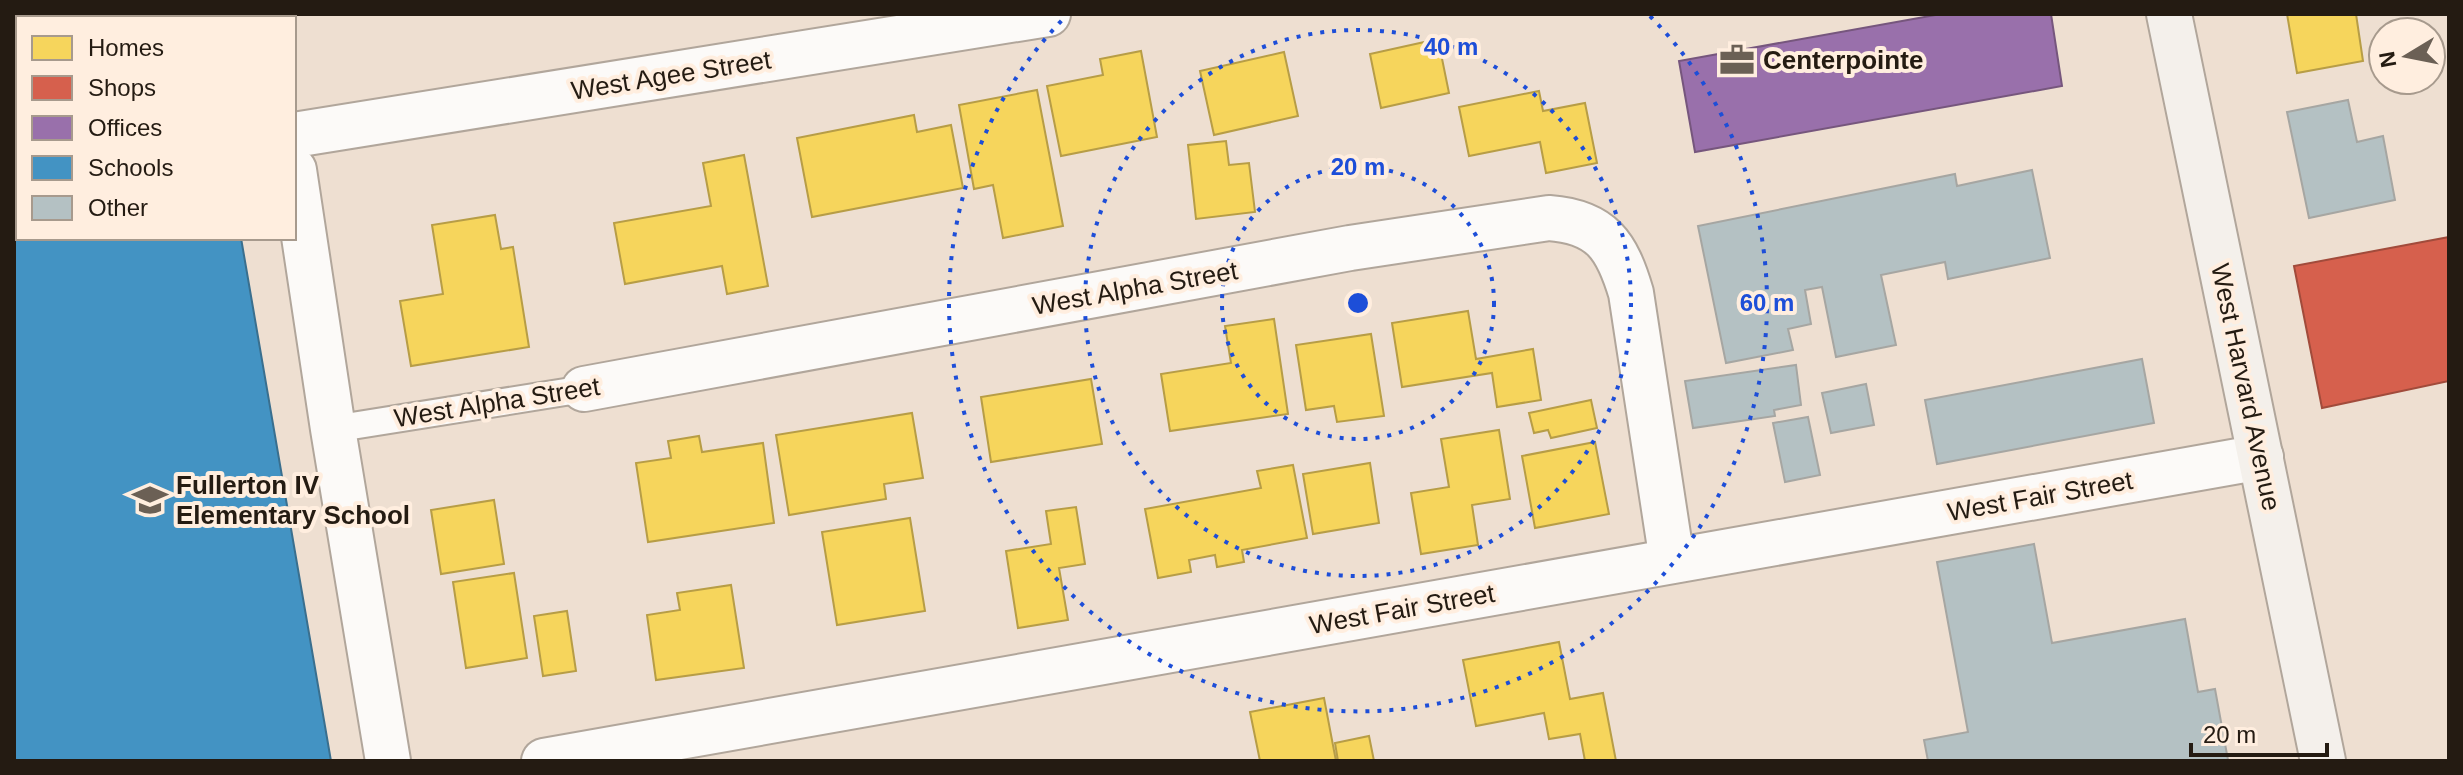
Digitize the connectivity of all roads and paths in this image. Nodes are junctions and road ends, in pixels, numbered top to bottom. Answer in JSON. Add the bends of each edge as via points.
{"nodes":[{"id":1,"x":1048,"y":14,"type":"edge"},
{"id":2,"x":2169,"y":14,"type":"edge"},
{"id":3,"x":296,"y":135,"type":"edge"},
{"id":4,"x":296,"y":183,"type":"edge"},
{"id":5,"x":584,"y":389,"type":"joint"},
{"id":6,"x":333,"y":429,"type":"junction"},
{"id":7,"x":2261,"y":457,"type":"junction"},
{"id":8,"x":1672,"y":561,"type":"junction"},
{"id":9,"x":388,"y":761,"type":"edge"},
{"id":10,"x":544,"y":761,"type":"edge"},
{"id":11,"x":2323,"y":761,"type":"edge"}],
"edges":[{"from":1,"to":3,"type":"street","name":"West Agee Street"},
{"from":2,"to":7,"type":"main road","name":"West Harvard Avenue"},
{"from":4,"to":6,"type":"street"},
{"from":5,"to":6,"type":"lane","name":"West Alpha Street"},
{"from":5,"to":8,"type":"street","name":"West Alpha Street","via":[[1350,248],[1549,218],[1574,220],[1605,237],[1622,264],[1631,293]]},
{"from":6,"to":9,"type":"street"},
{"from":7,"to":8,"type":"street","name":"West Fair Street"},
{"from":7,"to":11,"type":"main road","name":"West Harvard Avenue"},
{"from":8,"to":10,"type":"street","name":"West Fair Street"}]}
